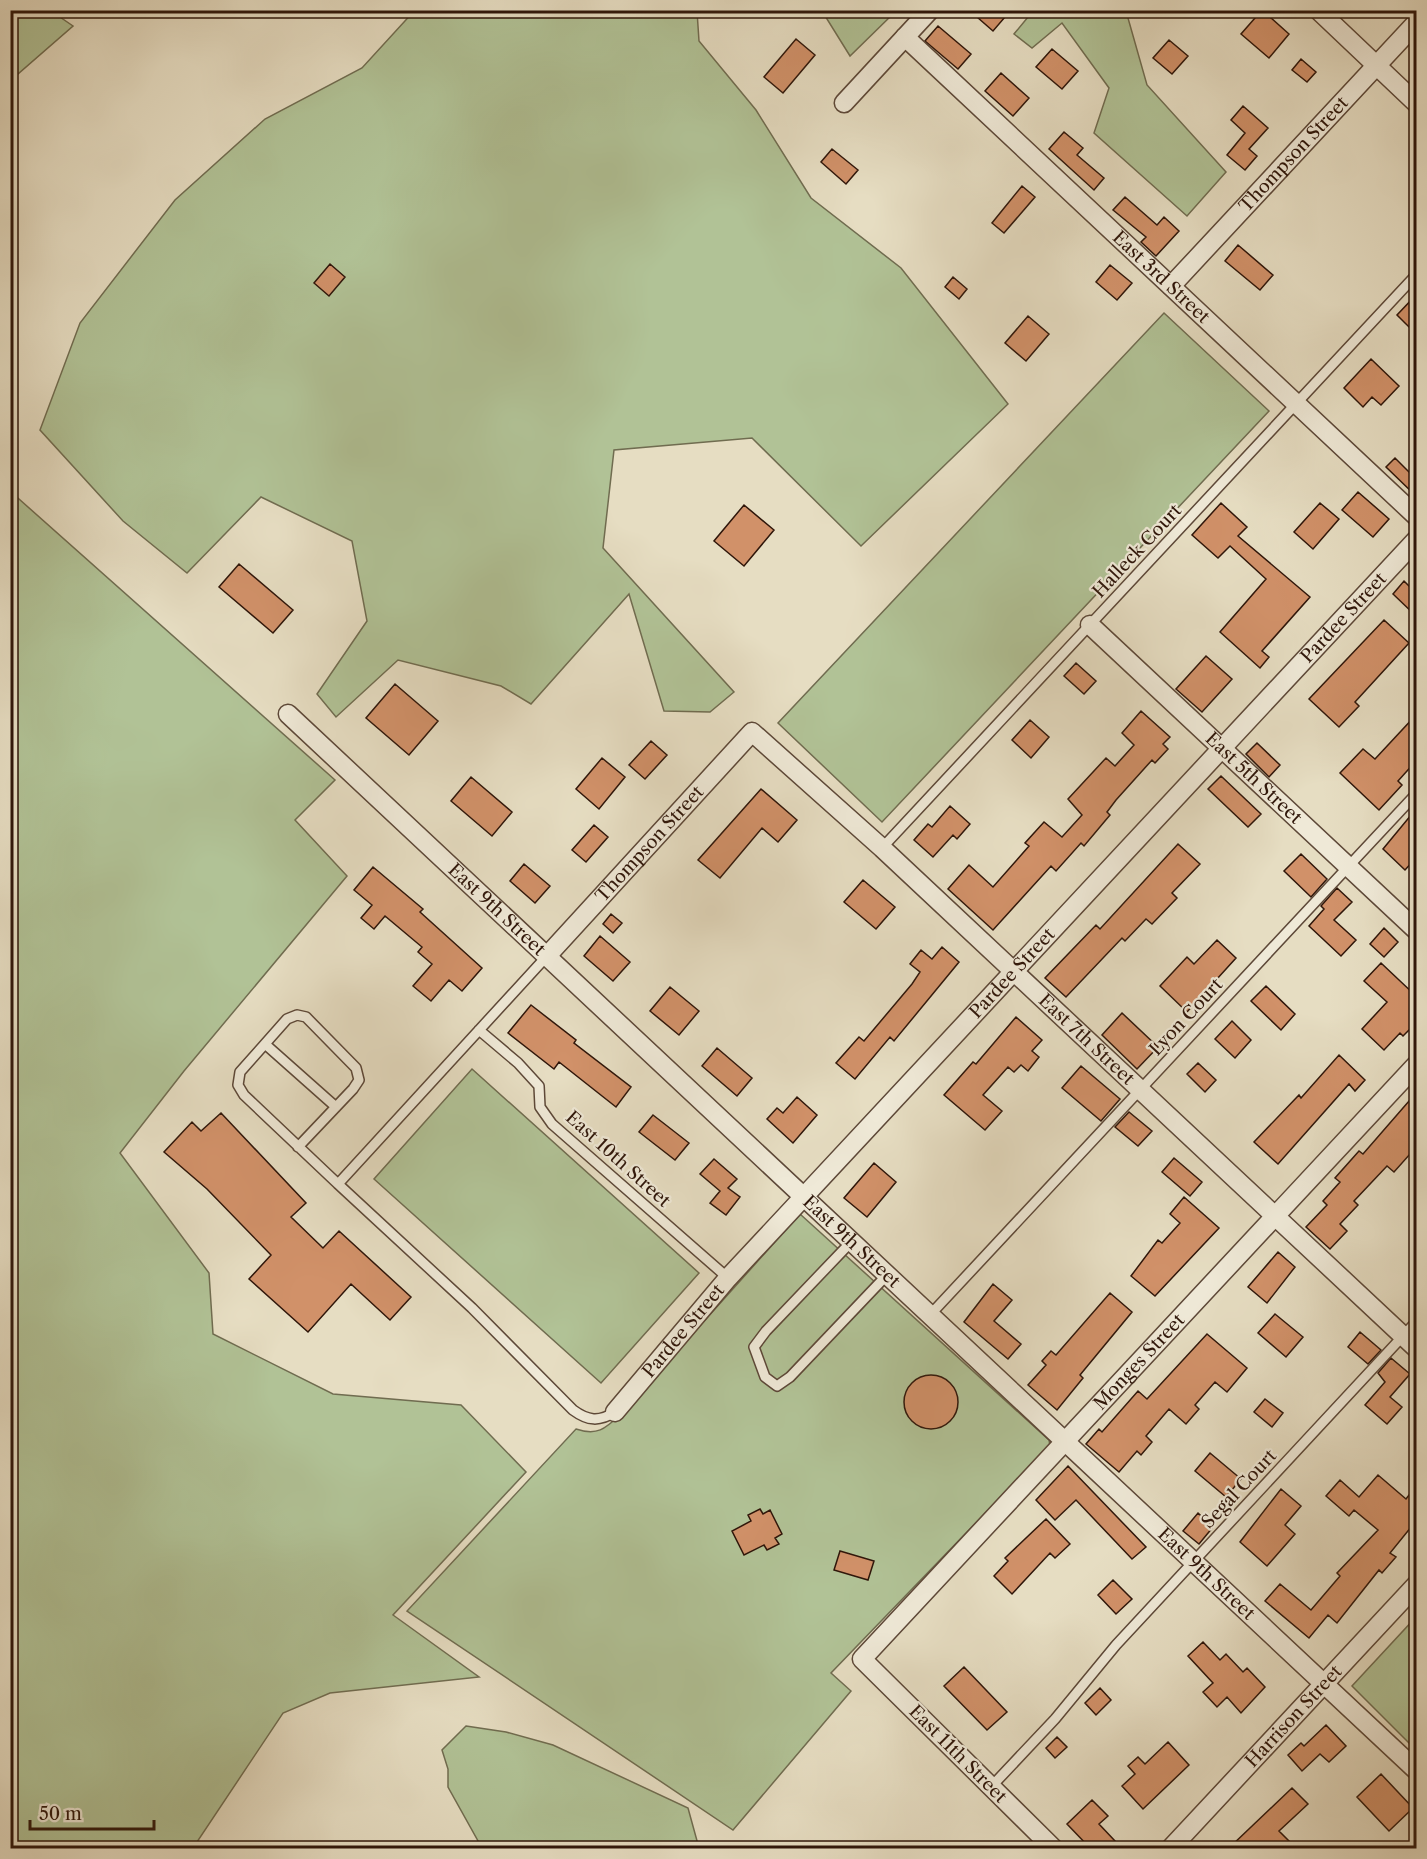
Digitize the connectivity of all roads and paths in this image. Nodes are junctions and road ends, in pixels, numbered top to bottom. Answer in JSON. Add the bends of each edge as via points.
{"nodes":[{"id":1,"x":930,"y":10,"type":"edge"},
{"id":2,"x":1318,"y":10,"type":"edge"},
{"id":3,"x":1416,"y":23,"type":"edge"},
{"id":4,"x":905,"y":37,"type":"junction"},
{"id":5,"x":1377,"y":66,"type":"junction"},
{"id":6,"x":844,"y":103,"type":"dead end"},
{"id":7,"x":1416,"y":103,"type":"edge"},
{"id":8,"x":1416,"y":275,"type":"edge"},
{"id":9,"x":1171,"y":286,"type":"junction"},
{"id":10,"x":1297,"y":404,"type":"junction"},
{"id":11,"x":1416,"y":516,"type":"edge"},
{"id":12,"x":1416,"y":540,"type":"edge"},
{"id":13,"x":1090,"y":625,"type":"junction"},
{"id":14,"x":288,"y":714,"type":"dead end"},
{"id":15,"x":752,"y":732,"type":"joint"},
{"id":16,"x":1222,"y":748,"type":"junction"},
{"id":17,"x":1416,"y":794,"type":"edge"},
{"id":18,"x":882,"y":848,"type":"junction"},
{"id":19,"x":1349,"y":867,"type":"junction"},
{"id":20,"x":1416,"y":930,"type":"edge"},
{"id":21,"x":547,"y":956,"type":"junction"},
{"id":22,"x":1014,"y":972,"type":"junction"},
{"id":23,"x":478,"y":1030,"type":"junction"},
{"id":24,"x":265,"y":1044,"type":"junction"},
{"id":25,"x":1416,"y":1065,"type":"edge"},
{"id":26,"x":1141,"y":1090,"type":"junction"},
{"id":27,"x":336,"y":1107,"type":"junction"},
{"id":28,"x":298,"y":1147,"type":"junction"},
{"id":29,"x":338,"y":1184,"type":"junction"},
{"id":30,"x":804,"y":1197,"type":"junction"},
{"id":31,"x":1275,"y":1216,"type":"junction"},
{"id":32,"x":852,"y":1241,"type":"junction"},
{"id":33,"x":887,"y":1275,"type":"junction"},
{"id":34,"x":728,"y":1278,"type":"junction"},
{"id":35,"x":930,"y":1315,"type":"junction"},
{"id":36,"x":1416,"y":1322,"type":"edge"},
{"id":37,"x":1410,"y":1342,"type":"edge"},
{"id":38,"x":615,"y":1412,"type":"joint"},
{"id":39,"x":1065,"y":1441,"type":"junction"},
{"id":40,"x":1193,"y":1561,"type":"junction"},
{"id":41,"x":1416,"y":1585,"type":"edge"},
{"id":42,"x":862,"y":1659,"type":"joint"},
{"id":43,"x":1324,"y":1684,"type":"junction"},
{"id":44,"x":1416,"y":1770,"type":"edge"},
{"id":45,"x":991,"y":1787,"type":"junction"},
{"id":46,"x":1053,"y":1848,"type":"edge"},
{"id":47,"x":1171,"y":1848,"type":"edge"}],
"edges":[{"from":1,"to":4,"type":"street"},
{"from":2,"to":5,"type":"street"},
{"from":3,"to":5,"type":"street","name":"Thompson Street"},
{"from":4,"to":6,"type":"street"},
{"from":4,"to":9,"type":"street","name":"East 3rd Street"},
{"from":5,"to":7,"type":"street"},
{"from":5,"to":9,"type":"street","name":"Thompson Street"},
{"from":8,"to":10,"type":"lane","name":"Halleck Court"},
{"from":9,"to":10,"type":"street","name":"East 3rd Street"},
{"from":10,"to":11,"type":"street","name":"East 3rd Street"},
{"from":10,"to":13,"type":"lane","name":"Halleck Court"},
{"from":12,"to":16,"type":"street","name":"Pardee Street"},
{"from":13,"to":16,"type":"street","name":"East 5th Street"},
{"from":13,"to":18,"type":"lane","name":"Halleck Court"},
{"from":14,"to":21,"type":"street","name":"East 9th Street"},
{"from":15,"to":18,"type":"street","name":"East 7th Street"},
{"from":15,"to":21,"type":"street","name":"Thompson Street"},
{"from":16,"to":19,"type":"street","name":"East 5th Street"},
{"from":16,"to":22,"type":"street","name":"Pardee Street"},
{"from":17,"to":19,"type":"lane","name":"Lyon Court"},
{"from":18,"to":22,"type":"street","name":"East 7th Street"},
{"from":19,"to":20,"type":"street","name":"East 5th Street"},
{"from":19,"to":26,"type":"lane","name":"Lyon Court"},
{"from":21,"to":23,"type":"lane"},
{"from":21,"to":30,"type":"street","name":"East 9th Street"},
{"from":22,"to":26,"type":"street","name":"East 7th Street"},
{"from":22,"to":30,"type":"street","name":"Pardee Street"},
{"from":23,"to":29,"type":"lane"},
{"from":23,"to":34,"type":"lane","name":"East 10th Street","via":[[539,1086],[540,1107],[552,1124]]},
{"from":24,"to":27,"type":"lane"},
{"from":24,"to":27,"type":"lane","via":[[287,1019],[306,1017],[356,1068],[359,1080]]},
{"from":24,"to":28,"type":"lane","via":[[240,1072],[238,1085]]},
{"from":25,"to":31,"type":"street","name":"Monges Street"},
{"from":26,"to":31,"type":"street","name":"East 7th Street"},
{"from":26,"to":35,"type":"lane","name":"Lyon Court"},
{"from":27,"to":28,"type":"lane"},
{"from":28,"to":29,"type":"lane"},
{"from":29,"to":38,"type":"lane","via":[[472,1308],[573,1410],[592,1420]]},
{"from":30,"to":32,"type":"street","name":"East 9th Street"},
{"from":30,"to":34,"type":"street","name":"Pardee Street"},
{"from":31,"to":37,"type":"street","name":"East 7th Street"},
{"from":31,"to":39,"type":"street","name":"Monges Street"},
{"from":32,"to":33,"type":"street","name":"East 9th Street"},
{"from":32,"to":33,"type":"lane","via":[[754,1347],[765,1377],[777,1386],[790,1377]]},
{"from":33,"to":35,"type":"street","name":"East 9th Street"},
{"from":34,"to":38,"type":"street","name":"Pardee Street"},
{"from":35,"to":39,"type":"street","name":"East 9th Street"},
{"from":36,"to":37,"type":"lane","name":"Segal Court"},
{"from":37,"to":40,"type":"lane","name":"Segal Court"},
{"from":39,"to":40,"type":"street","name":"East 9th Street"},
{"from":39,"to":42,"type":"street","name":"Monges Street"},
{"from":40,"to":43,"type":"street","name":"East 9th Street"},
{"from":40,"to":45,"type":"lane","name":"Segal Court"},
{"from":41,"to":43,"type":"street","name":"Harrison Street"},
{"from":42,"to":45,"type":"street","name":"East 11th Street"},
{"from":43,"to":44,"type":"street","name":"East 9th Street"},
{"from":43,"to":47,"type":"street","name":"Harrison Street"},
{"from":45,"to":46,"type":"street","name":"East 11th Street"}]}
